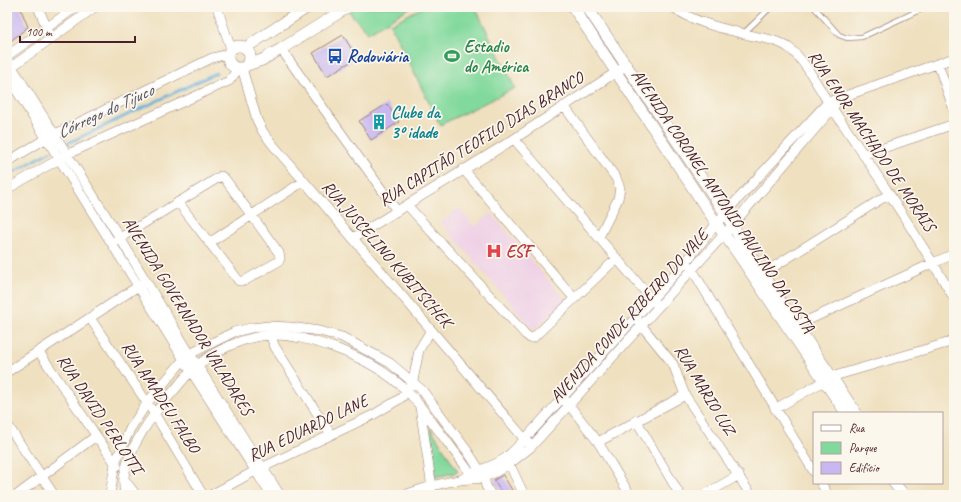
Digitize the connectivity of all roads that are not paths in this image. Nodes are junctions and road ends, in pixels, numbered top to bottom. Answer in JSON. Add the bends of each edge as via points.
{"nodes":[{"id":1,"x":38,"y":7,"type":"edge"},
{"id":2,"x":76,"y":7,"type":"edge"},
{"id":3,"x":95,"y":7,"type":"edge"},
{"id":4,"x":217,"y":7,"type":"edge"},
{"id":5,"x":308,"y":7,"type":"edge"},
{"id":6,"x":348,"y":7,"type":"edge"},
{"id":7,"x":574,"y":7,"type":"edge"},
{"id":8,"x":587,"y":7,"type":"edge"},
{"id":9,"x":673,"y":7,"type":"edge"},
{"id":10,"x":771,"y":7,"type":"edge"},
{"id":11,"x":814,"y":7,"type":"edge"},
{"id":12,"x":926,"y":7,"type":"edge"},
{"id":13,"x":47,"y":28,"type":"junction"},
{"id":14,"x":744,"y":34,"type":"junction"},
{"id":15,"x":52,"y":38,"type":"junction"},
{"id":16,"x":245,"y":48,"type":"junction"},
{"id":17,"x":281,"y":49,"type":"junction"},
{"id":18,"x":230,"y":52,"type":"junction"},
{"id":19,"x":7,"y":56,"type":"edge"},
{"id":20,"x":954,"y":58,"type":"edge"},
{"id":21,"x":938,"y":64,"type":"junction"},
{"id":22,"x":626,"y":66,"type":"junction"},
{"id":23,"x":243,"y":67,"type":"junction"},
{"id":24,"x":8,"y":68,"type":"edge"},
{"id":25,"x":616,"y":73,"type":"junction"},
{"id":26,"x":830,"y":105,"type":"junction"},
{"id":27,"x":564,"y":106,"type":"junction"},
{"id":28,"x":954,"y":110,"type":"edge"},
{"id":29,"x":954,"y":124,"type":"edge"},
{"id":30,"x":52,"y":138,"type":"junction"},
{"id":31,"x":514,"y":138,"type":"junction"},
{"id":32,"x":63,"y":154,"type":"junction"},
{"id":33,"x":863,"y":155,"type":"junction"},
{"id":34,"x":777,"y":157,"type":"junction"},
{"id":35,"x":7,"y":162,"type":"edge"},
{"id":36,"x":785,"y":164,"type":"junction"},
{"id":37,"x":463,"y":169,"type":"junction"},
{"id":38,"x":304,"y":181,"type":"junction"},
{"id":39,"x":7,"y":189,"type":"edge"},
{"id":40,"x":747,"y":189,"type":"junction"},
{"id":41,"x":889,"y":194,"type":"junction"},
{"id":42,"x":755,"y":198,"type":"junction"},
{"id":43,"x":178,"y":202,"type":"junction"},
{"id":44,"x":407,"y":205,"type":"junction"},
{"id":45,"x":397,"y":211,"type":"junction"},
{"id":46,"x":725,"y":213,"type":"junction"},
{"id":47,"x":251,"y":215,"type":"junction"},
{"id":48,"x":716,"y":224,"type":"junction"},
{"id":49,"x":732,"y":225,"type":"junction"},
{"id":50,"x":724,"y":234,"type":"junction"},
{"id":51,"x":598,"y":237,"type":"junction"},
{"id":52,"x":120,"y":238,"type":"junction"},
{"id":53,"x":353,"y":238,"type":"junction"},
{"id":54,"x":209,"y":242,"type":"junction"},
{"id":55,"x":112,"y":243,"type":"junction"},
{"id":56,"x":954,"y":254,"type":"edge"},
{"id":57,"x":617,"y":258,"type":"junction"},
{"id":58,"x":933,"y":263,"type":"junction"},
{"id":59,"x":689,"y":266,"type":"junction"},
{"id":60,"x":759,"y":276,"type":"junction"},
{"id":61,"x":143,"y":283,"type":"junction"},
{"id":62,"x":574,"y":298,"type":"junction"},
{"id":63,"x":954,"y":298,"type":"edge"},
{"id":64,"x":655,"y":302,"type":"junction"},
{"id":65,"x":90,"y":318,"type":"junction"},
{"id":66,"x":638,"y":322,"type":"junction"},
{"id":67,"x":793,"y":327,"type":"junction"},
{"id":68,"x":431,"y":330,"type":"junction"},
{"id":69,"x":270,"y":335,"type":"junction"},
{"id":70,"x":954,"y":341,"type":"edge"},
{"id":71,"x":39,"y":352,"type":"junction"},
{"id":72,"x":187,"y":357,"type":"junction"},
{"id":73,"x":194,"y":369,"type":"junction"},
{"id":74,"x":7,"y":372,"type":"edge"},
{"id":75,"x":828,"y":379,"type":"junction"},
{"id":76,"x":413,"y":381,"type":"junction"},
{"id":77,"x":407,"y":391,"type":"junction"},
{"id":78,"x":685,"y":395,"type":"junction"},
{"id":79,"x":563,"y":397,"type":"junction"},
{"id":80,"x":147,"y":403,"type":"junction"},
{"id":81,"x":419,"y":405,"type":"junction"},
{"id":82,"x":570,"y":405,"type":"junction"},
{"id":83,"x":775,"y":409,"type":"junction"},
{"id":84,"x":845,"y":412,"type":"edge"},
{"id":85,"x":855,"y":412,"type":"edge"},
{"id":86,"x":154,"y":413,"type":"junction"},
{"id":87,"x":636,"y":420,"type":"junction"},
{"id":88,"x":7,"y":424,"type":"edge"},
{"id":89,"x":331,"y":435,"type":"junction"},
{"id":90,"x":96,"y":436,"type":"junction"},
{"id":91,"x":524,"y":440,"type":"junction"},
{"id":92,"x":598,"y":442,"type":"junction"},
{"id":93,"x":531,"y":447,"type":"junction"},
{"id":94,"x":507,"y":462,"type":"junction"},
{"id":95,"x":115,"y":463,"type":"junction"},
{"id":96,"x":259,"y":469,"type":"junction"},
{"id":97,"x":813,"y":470,"type":"edge"},
{"id":98,"x":739,"y":475,"type":"junction"},
{"id":99,"x":42,"y":476,"type":"junction"},
{"id":100,"x":472,"y":477,"type":"junction"},
{"id":101,"x":124,"y":478,"type":"junction"},
{"id":102,"x":483,"y":478,"type":"junction"},
{"id":103,"x":822,"y":484,"type":"edge"},
{"id":104,"x":895,"y":484,"type":"edge"},
{"id":105,"x":900,"y":484,"type":"edge"},
{"id":106,"x":433,"y":490,"type":"edge"},
{"id":107,"x":49,"y":491,"type":"edge"},
{"id":108,"x":17,"y":495,"type":"edge"},
{"id":109,"x":54,"y":495,"type":"edge"},
{"id":110,"x":110,"y":495,"type":"edge"},
{"id":111,"x":125,"y":495,"type":"edge"},
{"id":112,"x":136,"y":495,"type":"edge"},
{"id":113,"x":203,"y":495,"type":"edge"},
{"id":114,"x":211,"y":495,"type":"edge"},
{"id":115,"x":271,"y":495,"type":"edge"},
{"id":116,"x":280,"y":495,"type":"edge"},
{"id":117,"x":404,"y":495,"type":"edge"},
{"id":118,"x":491,"y":495,"type":"edge"},
{"id":119,"x":524,"y":495,"type":"edge"},
{"id":120,"x":630,"y":495,"type":"edge"},
{"id":121,"x":680,"y":495,"type":"edge"},
{"id":122,"x":704,"y":495,"type":"edge"},
{"id":123,"x":751,"y":495,"type":"edge"},
{"id":124,"x":828,"y":495,"type":"edge"},
{"id":125,"x":905,"y":495,"type":"edge"}],
"edges":[{"from":1,"to":13,"type":"street"},
{"from":2,"to":13,"type":"street"},
{"from":3,"to":15,"type":"street"},
{"from":4,"to":18,"type":"street"},
{"from":5,"to":16,"type":"street"},
{"from":6,"to":17,"type":"street"},
{"from":7,"to":25,"type":"street","name":"AVENIDA CORONEL ANTONIO PAULINO DA COSTA"},
{"from":8,"to":22,"type":"street","name":"AVENIDA CORONEL ANTONIO PAULINO DA COSTA"},
{"from":9,"to":14,"type":"street","name":"RUA ENOR MACHADO DE MORAIS","via":[[688,16]]},
{"from":10,"to":14,"type":"lane"},
{"from":11,"to":12,"type":"lane","via":[[839,35],[847,38],[862,37]]},
{"from":13,"to":15,"type":"street"},
{"from":13,"to":19,"type":"street"},
{"from":14,"to":26,"type":"street","name":"RUA ENOR MACHADO DE MORAIS","via":[[769,39],[790,48],[802,61]]},
{"from":15,"to":24,"type":"street"},
{"from":16,"to":18,"type":"street","via":[[238,46]]},
{"from":16,"to":23,"type":"street","via":[[250,57]]},
{"from":17,"to":23,"type":"street"},
{"from":17,"to":45,"type":"street"},
{"from":18,"to":23,"type":"street","via":[[230,64]]},
{"from":18,"to":30,"type":"street","via":[[212,58]]},
{"from":20,"to":21,"type":"street"},
{"from":21,"to":26,"type":"street","via":[[838,99]]},
{"from":21,"to":28,"type":"street"},
{"from":22,"to":25,"type":"street","name":"RUA CAPITÃO TEOFILO DIAS BRANCO"},
{"from":22,"to":46,"type":"street","name":"AVENIDA CORONEL ANTONIO PAULINO DA COSTA"},
{"from":23,"to":32,"type":"street","via":[[229,81]]},
{"from":23,"to":38,"type":"street","name":"RUA JUSCELINO KUBITSCHEK","via":[[257,120],[263,132]]},
{"from":24,"to":30,"type":"street"},
{"from":25,"to":27,"type":"street","name":"RUA CAPITÃO TEOFILO DIAS BRANCO"},
{"from":25,"to":48,"type":"street","name":"AVENIDA CORONEL ANTONIO PAULINO DA COSTA"},
{"from":26,"to":33,"type":"street","name":"RUA ENOR MACHADO DE MORAIS"},
{"from":26,"to":34,"type":"street","name":"AVENIDA CONDE RIBEIRO DO VALE"},
{"from":26,"to":36,"type":"street","name":"AVENIDA CONDE RIBEIRO DO VALE"},
{"from":27,"to":31,"type":"street","name":"RUA CAPITÃO TEOFILO DIAS BRANCO"},
{"from":27,"to":51,"type":"street","via":[[616,178],[620,188],[618,199]]},
{"from":29,"to":33,"type":"street"},
{"from":30,"to":32,"type":"street"},
{"from":30,"to":35,"type":"street"},
{"from":31,"to":37,"type":"street","name":"RUA CAPITÃO TEOFILO DIAS BRANCO"},
{"from":31,"to":51,"type":"street"},
{"from":32,"to":39,"type":"street"},
{"from":32,"to":52,"type":"street","name":"AVENIDA GOVERNADOR VALADARES"},
{"from":32,"to":55,"type":"street","name":"AVENIDA GOVERNADOR VALADARES"},
{"from":33,"to":41,"type":"street","name":"RUA ENOR MACHADO DE MORAIS"},
{"from":34,"to":36,"type":"street"},
{"from":34,"to":40,"type":"street","name":"AVENIDA CONDE RIBEIRO DO VALE"},
{"from":36,"to":42,"type":"street","name":"AVENIDA CONDE RIBEIRO DO VALE"},
{"from":37,"to":44,"type":"street","name":"RUA CAPITÃO TEOFILO DIAS BRANCO"},
{"from":37,"to":62,"type":"street"},
{"from":38,"to":47,"type":"street"},
{"from":38,"to":53,"type":"street","name":"RUA JUSCELINO KUBITSCHEK"},
{"from":40,"to":42,"type":"street"},
{"from":40,"to":46,"type":"street","name":"AVENIDA CONDE RIBEIRO DO VALE"},
{"from":41,"to":58,"type":"street","name":"RUA ENOR MACHADO DE MORAIS"},
{"from":41,"to":60,"type":"street"},
{"from":42,"to":49,"type":"street","name":"AVENIDA CONDE RIBEIRO DO VALE"},
{"from":43,"to":47,"type":"street","via":[[222,177]]},
{"from":43,"to":52,"type":"street"},
{"from":43,"to":54,"type":"street"},
{"from":44,"to":45,"type":"street","name":"RUA CAPITÃO TEOFILO DIAS BRANCO"},
{"from":44,"to":62,"type":"street","via":[[530,338],[533,338]]},
{"from":45,"to":53,"type":"street","name":"RUA CAPITÃO TEOFILO DIAS BRANCO"},
{"from":46,"to":48,"type":"street","name":"AVENIDA CONDE RIBEIRO DO VALE"},
{"from":46,"to":49,"type":"street","name":"AVENIDA CORONEL ANTONIO PAULINO DA COSTA"},
{"from":47,"to":54,"type":"street"},
{"from":47,"to":54,"type":"street","via":[[280,256],[279,261],[242,282]]},
{"from":48,"to":50,"type":"street","name":"AVENIDA CORONEL ANTONIO PAULINO DA COSTA"},
{"from":48,"to":59,"type":"street","name":"AVENIDA CONDE RIBEIRO DO VALE"},
{"from":49,"to":50,"type":"street","name":"AVENIDA CONDE RIBEIRO DO VALE"},
{"from":49,"to":60,"type":"street","name":"AVENIDA CORONEL ANTONIO PAULINO DA COSTA"},
{"from":50,"to":59,"type":"street","name":"AVENIDA CONDE RIBEIRO DO VALE"},
{"from":50,"to":60,"type":"street","name":"AVENIDA CORONEL ANTONIO PAULINO DA COSTA"},
{"from":51,"to":57,"type":"street"},
{"from":52,"to":55,"type":"street"},
{"from":52,"to":61,"type":"street","name":"AVENIDA GOVERNADOR VALADARES"},
{"from":53,"to":68,"type":"street","name":"RUA JUSCELINO KUBITSCHEK"},
{"from":55,"to":61,"type":"street","name":"AVENIDA GOVERNADOR VALADARES"},
{"from":56,"to":58,"type":"street"},
{"from":57,"to":62,"type":"street"},
{"from":57,"to":64,"type":"street"},
{"from":58,"to":63,"type":"street","name":"RUA ENOR MACHADO DE MORAIS"},
{"from":58,"to":67,"type":"street"},
{"from":59,"to":64,"type":"street","name":"AVENIDA CONDE RIBEIRO DO VALE"},
{"from":59,"to":83,"type":"street"},
{"from":60,"to":67,"type":"street","name":"AVENIDA CORONEL ANTONIO PAULINO DA COSTA"},
{"from":61,"to":65,"type":"street"},
{"from":61,"to":72,"type":"street","name":"AVENIDA GOVERNADOR VALADARES"},
{"from":64,"to":66,"type":"street","name":"AVENIDA CONDE RIBEIRO DO VALE"},
{"from":65,"to":71,"type":"street"},
{"from":65,"to":80,"type":"street","name":"RUA AMADEU FALBO"},
{"from":66,"to":78,"type":"street","name":"RUA MARIO LUZ","via":[[673,364]]},
{"from":66,"to":79,"type":"street","name":"AVENIDA CONDE RIBEIRO DO VALE"},
{"from":66,"to":82,"type":"street","name":"AVENIDA CONDE RIBEIRO DO VALE"},
{"from":67,"to":75,"type":"street","name":"AVENIDA CORONEL ANTONIO PAULINO DA COSTA"},
{"from":68,"to":76,"type":"street","via":[[419,350]]},
{"from":68,"to":91,"type":"street","name":"RUA JUSCELINO KUBITSCHEK"},
{"from":69,"to":73,"type":"street","via":[[231,346],[214,354]]},
{"from":69,"to":77,"type":"street","via":[[295,337],[352,354],[380,369]]},
{"from":69,"to":89,"type":"street"},
{"from":70,"to":75,"type":"street"},
{"from":71,"to":74,"type":"street"},
{"from":71,"to":90,"type":"street","name":"RUA DAVID PERLOTTI"},
{"from":72,"to":73,"type":"street","name":"AVENIDA GOVERNADOR VALADARES"},
{"from":72,"to":76,"type":"street","via":[[234,332],[269,326],[290,327],[342,337],[390,363]]},
{"from":72,"to":80,"type":"street"},
{"from":73,"to":86,"type":"street"},
{"from":73,"to":96,"type":"street","name":"AVENIDA GOVERNADOR VALADARES"},
{"from":75,"to":83,"type":"street"},
{"from":75,"to":84,"type":"street","name":"AVENIDA CORONEL ANTONIO PAULINO DA COSTA"},
{"from":75,"to":85,"type":"street","name":"AVENIDA CORONEL ANTONIO PAULINO DA COSTA"},
{"from":76,"to":77,"type":"street","name":"RUA EDUARDO LANE"},
{"from":76,"to":102,"type":"street","via":[[468,452]]},
{"from":77,"to":81,"type":"street"},
{"from":77,"to":89,"type":"street","name":"RUA EDUARDO LANE","via":[[389,407]]},
{"from":78,"to":87,"type":"street"},
{"from":78,"to":98,"type":"street","name":"RUA MARIO LUZ"},
{"from":79,"to":82,"type":"street"},
{"from":79,"to":91,"type":"street","name":"AVENIDA CONDE RIBEIRO DO VALE"},
{"from":80,"to":86,"type":"street","name":"RUA AMADEU FALBO"},
{"from":80,"to":95,"type":"street","via":[[130,430]]},
{"from":81,"to":100,"type":"street"},
{"from":81,"to":106,"type":"street"},
{"from":82,"to":92,"type":"street"},
{"from":82,"to":93,"type":"street","name":"AVENIDA CONDE RIBEIRO DO VALE"},
{"from":83,"to":97,"type":"street"},
{"from":86,"to":101,"type":"street","via":[[131,455]]},
{"from":86,"to":113,"type":"street","name":"RUA AMADEU FALBO"},
{"from":87,"to":92,"type":"street"},
{"from":87,"to":121,"type":"street"},
{"from":88,"to":99,"type":"street"},
{"from":89,"to":96,"type":"street","name":"RUA EDUARDO LANE"},
{"from":90,"to":95,"type":"street","name":"RUA DAVID PERLOTTI"},
{"from":90,"to":99,"type":"street"},
{"from":91,"to":93,"type":"street","name":"RUA JUSCELINO KUBITSCHEK"},
{"from":91,"to":94,"type":"street","name":"AVENIDA CONDE RIBEIRO DO VALE"},
{"from":92,"to":120,"type":"street"},
{"from":93,"to":94,"type":"street","name":"AVENIDA CONDE RIBEIRO DO VALE"},
{"from":94,"to":102,"type":"street","name":"AVENIDA CONDE RIBEIRO DO VALE"},
{"from":94,"to":119,"type":"street"},
{"from":95,"to":101,"type":"street","name":"RUA DAVID PERLOTTI"},
{"from":95,"to":110,"type":"street"},
{"from":96,"to":114,"type":"street","name":"RUA EDUARDO LANE"},
{"from":96,"to":115,"type":"street","name":"AVENIDA GOVERNADOR VALADARES"},
{"from":96,"to":116,"type":"street","name":"AVENIDA GOVERNADOR VALADARES"},
{"from":98,"to":122,"type":"street"},
{"from":98,"to":123,"type":"street","name":"RUA MARIO LUZ"},
{"from":99,"to":107,"type":"street"},
{"from":99,"to":108,"type":"street"},
{"from":100,"to":102,"type":"street","name":"AVENIDA CONDE RIBEIRO DO VALE"},
{"from":100,"to":102,"type":"street"},
{"from":100,"to":106,"type":"street"},
{"from":101,"to":111,"type":"street"},
{"from":101,"to":112,"type":"street","name":"RUA DAVID PERLOTTI"},
{"from":102,"to":118,"type":"street"},
{"from":103,"to":124,"type":"street"},
{"from":104,"to":125,"type":"street"},
{"from":105,"to":125,"type":"street"},
{"from":106,"to":117,"type":"street"},
{"from":107,"to":109,"type":"street"}]}
